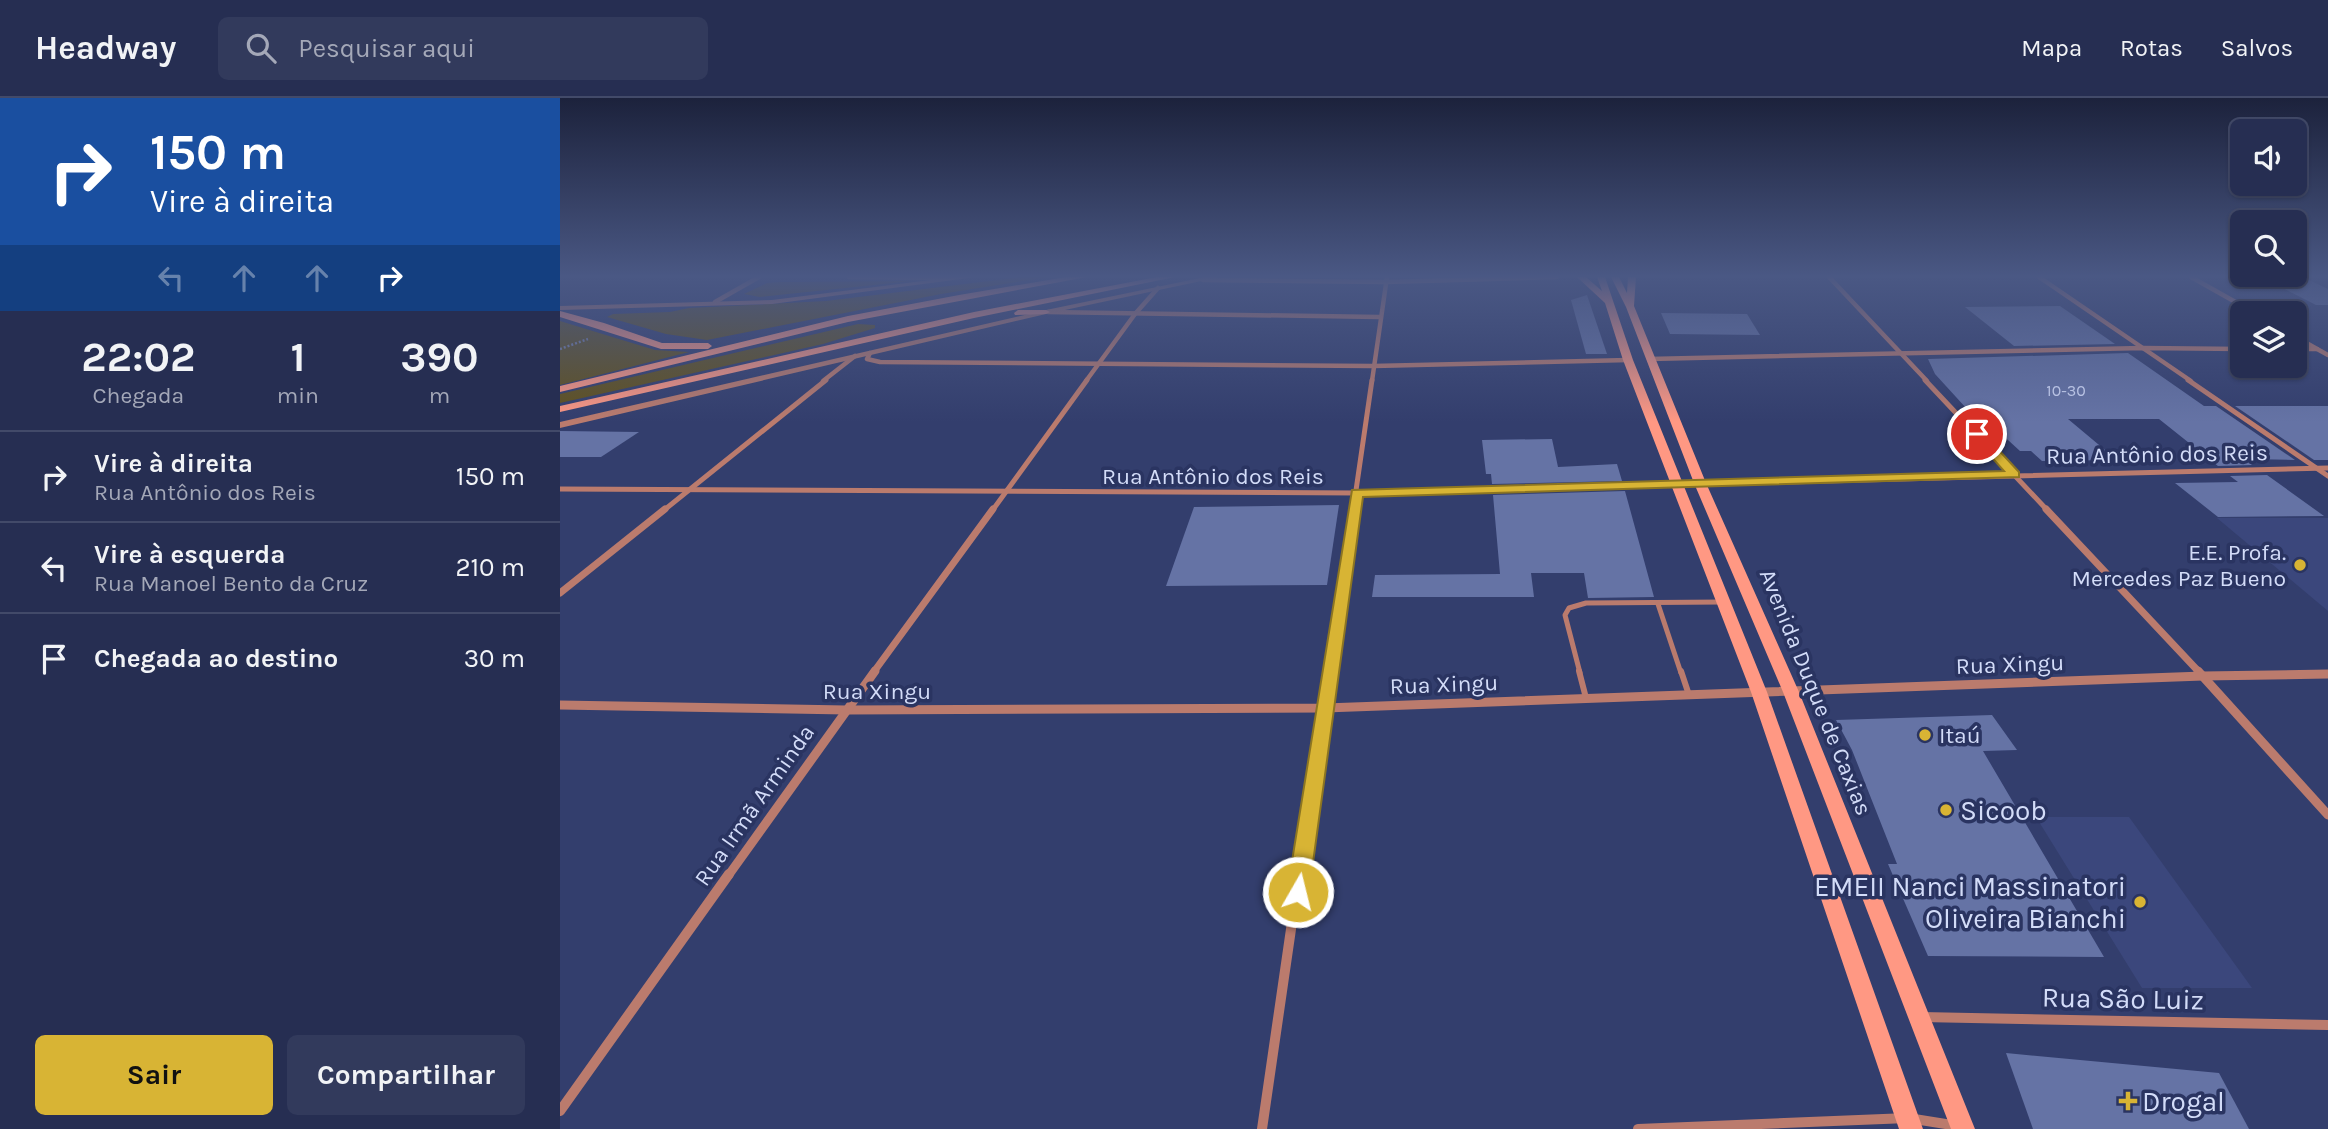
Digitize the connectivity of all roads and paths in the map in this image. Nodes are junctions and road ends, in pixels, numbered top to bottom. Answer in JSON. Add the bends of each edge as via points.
{"nodes":[{"id":1,"x":601,"y":325,"type":"edge"},
{"id":2,"x":823,"y":325,"type":"edge"},
{"id":3,"x":882,"y":325,"type":"edge"},
{"id":4,"x":929,"y":325,"type":"edge"},
{"id":5,"x":990,"y":325,"type":"edge"},
{"id":6,"x":1127,"y":325,"type":"edge"},
{"id":7,"x":1378,"y":325,"type":"edge"},
{"id":8,"x":1617,"y":325,"type":"edge"},
{"id":9,"x":1637,"y":325,"type":"edge"},
{"id":10,"x":1873,"y":325,"type":"edge"},
{"id":11,"x":2109,"y":325,"type":"edge"},
{"id":12,"x":592,"y":338,"type":"dead end"},
{"id":13,"x":761,"y":340,"type":"junction"},
{"id":14,"x":850,"y":343,"type":"junction"},
{"id":15,"x":2307,"y":343,"type":"edge"},
{"id":16,"x":2142,"y":348,"type":"junction"},
{"id":17,"x":560,"y":349,"type":"edge"},
{"id":18,"x":2230,"y":349,"type":"edge"},
{"id":19,"x":2307,"y":349,"type":"edge"},
{"id":20,"x":2318,"y":349,"type":"junction"},
{"id":21,"x":2328,"y":352,"type":"edge"},
{"id":22,"x":870,"y":353,"type":"junction"},
{"id":23,"x":1900,"y":354,"type":"junction"},
{"id":24,"x":855,"y":356,"type":"junction"},
{"id":25,"x":1649,"y":359,"type":"junction"},
{"id":26,"x":1628,"y":360,"type":"junction"},
{"id":27,"x":1098,"y":364,"type":"junction"},
{"id":28,"x":1373,"y":366,"type":"junction"},
{"id":29,"x":560,"y":389,"type":"edge"},
{"id":30,"x":560,"y":409,"type":"edge"},
{"id":31,"x":560,"y":425,"type":"edge"},
{"id":32,"x":2316,"y":468,"type":"junction"},
{"id":33,"x":2328,"y":468,"type":"edge"},
{"id":34,"x":2015,"y":474,"type":"junction"},
{"id":35,"x":2328,"y":476,"type":"edge"},
{"id":36,"x":1700,"y":483,"type":"junction"},
{"id":37,"x":1676,"y":484,"type":"junction"},
{"id":38,"x":560,"y":489,"type":"edge"},
{"id":39,"x":689,"y":489,"type":"junction"},
{"id":40,"x":1357,"y":493,"type":"junction"},
{"id":41,"x":1005,"y":494,"type":"junction"},
{"id":42,"x":560,"y":593,"type":"edge"},
{"id":43,"x":1723,"y":602,"type":"junction"},
{"id":44,"x":1658,"y":604,"type":"junction"},
{"id":45,"x":2328,"y":674,"type":"edge"},
{"id":46,"x":2203,"y":676,"type":"junction"},
{"id":47,"x":1759,"y":692,"type":"junction"},
{"id":48,"x":1791,"y":692,"type":"junction"},
{"id":49,"x":1689,"y":695,"type":"junction"},
{"id":50,"x":1586,"y":698,"type":"junction"},
{"id":51,"x":560,"y":705,"type":"edge"},
{"id":52,"x":1325,"y":708,"type":"junction"},
{"id":53,"x":846,"y":710,"type":"junction"},
{"id":54,"x":2328,"y":815,"type":"edge"},
{"id":55,"x":1917,"y":1017,"type":"junction"},
{"id":56,"x":2328,"y":1025,"type":"edge"},
{"id":57,"x":560,"y":1111,"type":"edge"},
{"id":58,"x":1909,"y":1123,"type":"edge"},
{"id":59,"x":1963,"y":1128,"type":"edge"},
{"id":60,"x":1262,"y":1129,"type":"edge"},
{"id":61,"x":1638,"y":1129,"type":"edge"}],
"edges":[{"from":1,"to":13,"type":"main road","via":[[661,346]]},
{"from":2,"to":13,"type":"main road"},
{"from":3,"to":14,"type":"main road","via":[[879,332]]},
{"from":4,"to":14,"type":"main road"},
{"from":5,"to":22,"type":"street"},
{"from":6,"to":27,"type":"street","name":"Rua Irmã Arminda"},
{"from":7,"to":28,"type":"street"},
{"from":8,"to":26,"type":"main road"},
{"from":9,"to":25,"type":"main road","name":"Avenida Duque de Caxias"},
{"from":10,"to":23,"type":"street"},
{"from":11,"to":16,"type":"street"},
{"from":12,"to":17,"type":"path"},
{"from":13,"to":29,"type":"main road"},
{"from":14,"to":30,"type":"main road"},
{"from":15,"to":20,"type":"street"},
{"from":16,"to":18,"type":"street"},
{"from":16,"to":23,"type":"street"},
{"from":16,"to":32,"type":"street"},
{"from":19,"to":20,"type":"street"},
{"from":20,"to":21,"type":"street"},
{"from":22,"to":24,"type":"street"},
{"from":22,"to":27,"type":"street","via":[[867,359],[880,362]]},
{"from":23,"to":25,"type":"street"},
{"from":23,"to":34,"type":"street"},
{"from":24,"to":31,"type":"street"},
{"from":24,"to":39,"type":"street"},
{"from":25,"to":36,"type":"main road","name":"Avenida Duque de Caxias"},
{"from":26,"to":28,"type":"street"},
{"from":26,"to":37,"type":"main road"},
{"from":27,"to":28,"type":"street"},
{"from":27,"to":41,"type":"street","name":"Rua Irmã Arminda"},
{"from":28,"to":40,"type":"street"},
{"from":32,"to":33,"type":"street","name":"Rua Antônio dos Reis"},
{"from":32,"to":34,"type":"street","name":"Rua Antônio dos Reis"},
{"from":32,"to":35,"type":"street"},
{"from":34,"to":36,"type":"street","name":"Rua Antônio dos Reis"},
{"from":34,"to":46,"type":"street"},
{"from":36,"to":37,"type":"street","name":"Rua Antônio dos Reis"},
{"from":36,"to":48,"type":"main road","name":"Avenida Duque de Caxias"},
{"from":37,"to":40,"type":"street","name":"Rua Antônio dos Reis"},
{"from":37,"to":43,"type":"main road"},
{"from":38,"to":39,"type":"street","name":"Rua Antônio dos Reis"},
{"from":39,"to":41,"type":"street","name":"Rua Antônio dos Reis"},
{"from":39,"to":42,"type":"street"},
{"from":40,"to":41,"type":"street","name":"Rua Antônio dos Reis"},
{"from":40,"to":52,"type":"street"},
{"from":41,"to":53,"type":"street","name":"Rua Irmã Arminda"},
{"from":43,"to":44,"type":"lane"},
{"from":43,"to":47,"type":"main road"},
{"from":44,"to":49,"type":"lane"},
{"from":44,"to":50,"type":"lane","via":[[1586,603],[1569,608],[1564,615]]},
{"from":45,"to":46,"type":"street","name":"Rua Xingu"},
{"from":46,"to":48,"type":"street","name":"Rua Xingu"},
{"from":46,"to":54,"type":"street"},
{"from":47,"to":48,"type":"street","name":"Rua Xingu"},
{"from":47,"to":49,"type":"street","name":"Rua Xingu"},
{"from":47,"to":58,"type":"main road"},
{"from":48,"to":55,"type":"main road","name":"Avenida Duque de Caxias"},
{"from":49,"to":50,"type":"street","name":"Rua Xingu"},
{"from":50,"to":52,"type":"street","name":"Rua Xingu"},
{"from":51,"to":53,"type":"street","name":"Rua Xingu"},
{"from":52,"to":53,"type":"street","name":"Rua Xingu"},
{"from":52,"to":60,"type":"street"},
{"from":53,"to":57,"type":"street","name":"Rua Irmã Arminda"},
{"from":55,"to":56,"type":"street","name":"Rua São Luiz"},
{"from":55,"to":59,"type":"main road","name":"Avenida Duque de Caxias"},
{"from":58,"to":59,"type":"street"},
{"from":58,"to":61,"type":"street"}]}
